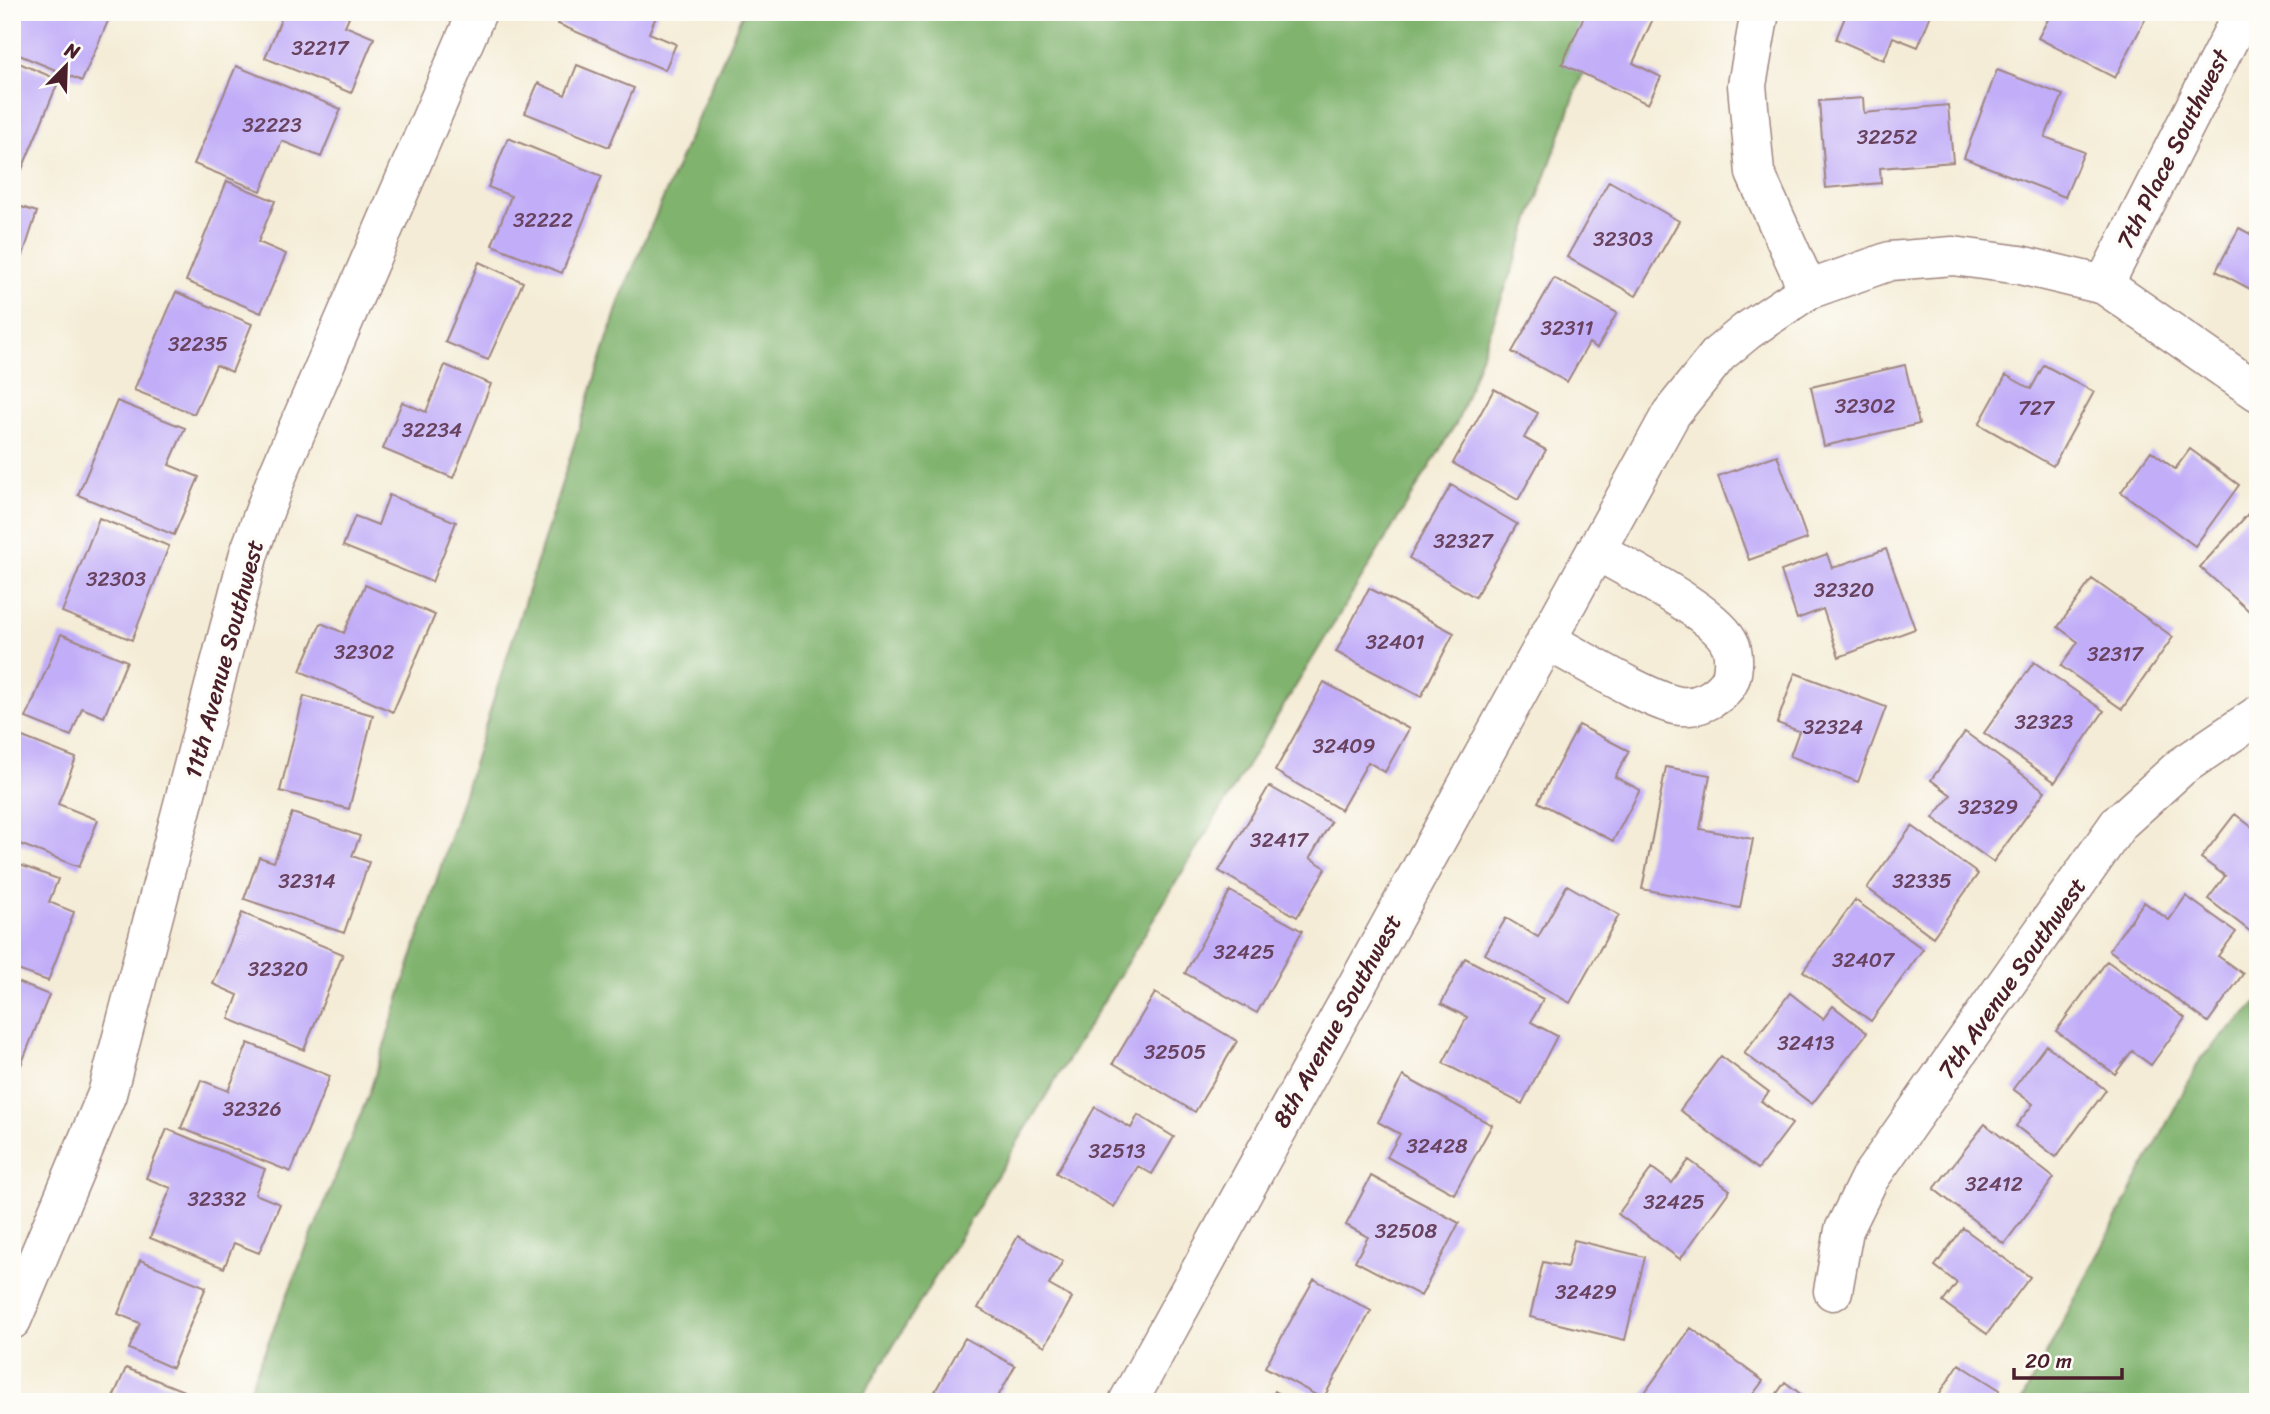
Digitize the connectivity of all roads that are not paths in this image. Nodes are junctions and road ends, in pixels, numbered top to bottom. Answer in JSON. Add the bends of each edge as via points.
{"nodes":[{"id":1,"x":477,"y":12,"type":"edge"},
{"id":2,"x":1760,"y":12,"type":"edge"},
{"id":3,"x":2243,"y":12,"type":"edge"},
{"id":4,"x":2104,"y":285,"type":"junction"},
{"id":5,"x":1808,"y":290,"type":"junction"},
{"id":6,"x":2258,"y":392,"type":"edge"},
{"id":7,"x":1596,"y":550,"type":"junction"},
{"id":8,"x":1546,"y":640,"type":"junction"},
{"id":9,"x":2258,"y":715,"type":"edge"},
{"id":10,"x":1833,"y":1291,"type":"dead end"},
{"id":11,"x":12,"y":1320,"type":"edge"},
{"id":12,"x":1129,"y":1402,"type":"edge"}],
"edges":[{"from":1,"to":11,"type":"street","name":"11th Avenue Southwest","via":[[278,474],[249,553],[107,1094]]},
{"from":2,"to":5,"type":"street","via":[[1747,85],[1755,173]]},
{"from":3,"to":4,"type":"street","name":"7th Place Southwest"},
{"from":4,"to":5,"type":"street","name":"8th Avenue Southwest","via":[[2020,265],[1953,256],[1890,261]]},
{"from":4,"to":6,"type":"street"},
{"from":5,"to":7,"type":"street","name":"8th Avenue Southwest","via":[[1719,354],[1671,414]]},
{"from":7,"to":8,"type":"street","name":"8th Avenue Southwest"},
{"from":7,"to":8,"type":"street","via":[[1714,625],[1730,643],[1733,660],[1728,683],[1712,699],[1679,706]]},
{"from":8,"to":12,"type":"street","name":"8th Avenue Southwest"},
{"from":9,"to":10,"type":"street","name":"7th Avenue Southwest","via":[[2181,767],[2119,823],[1869,1179],[1844,1230]]}]}
